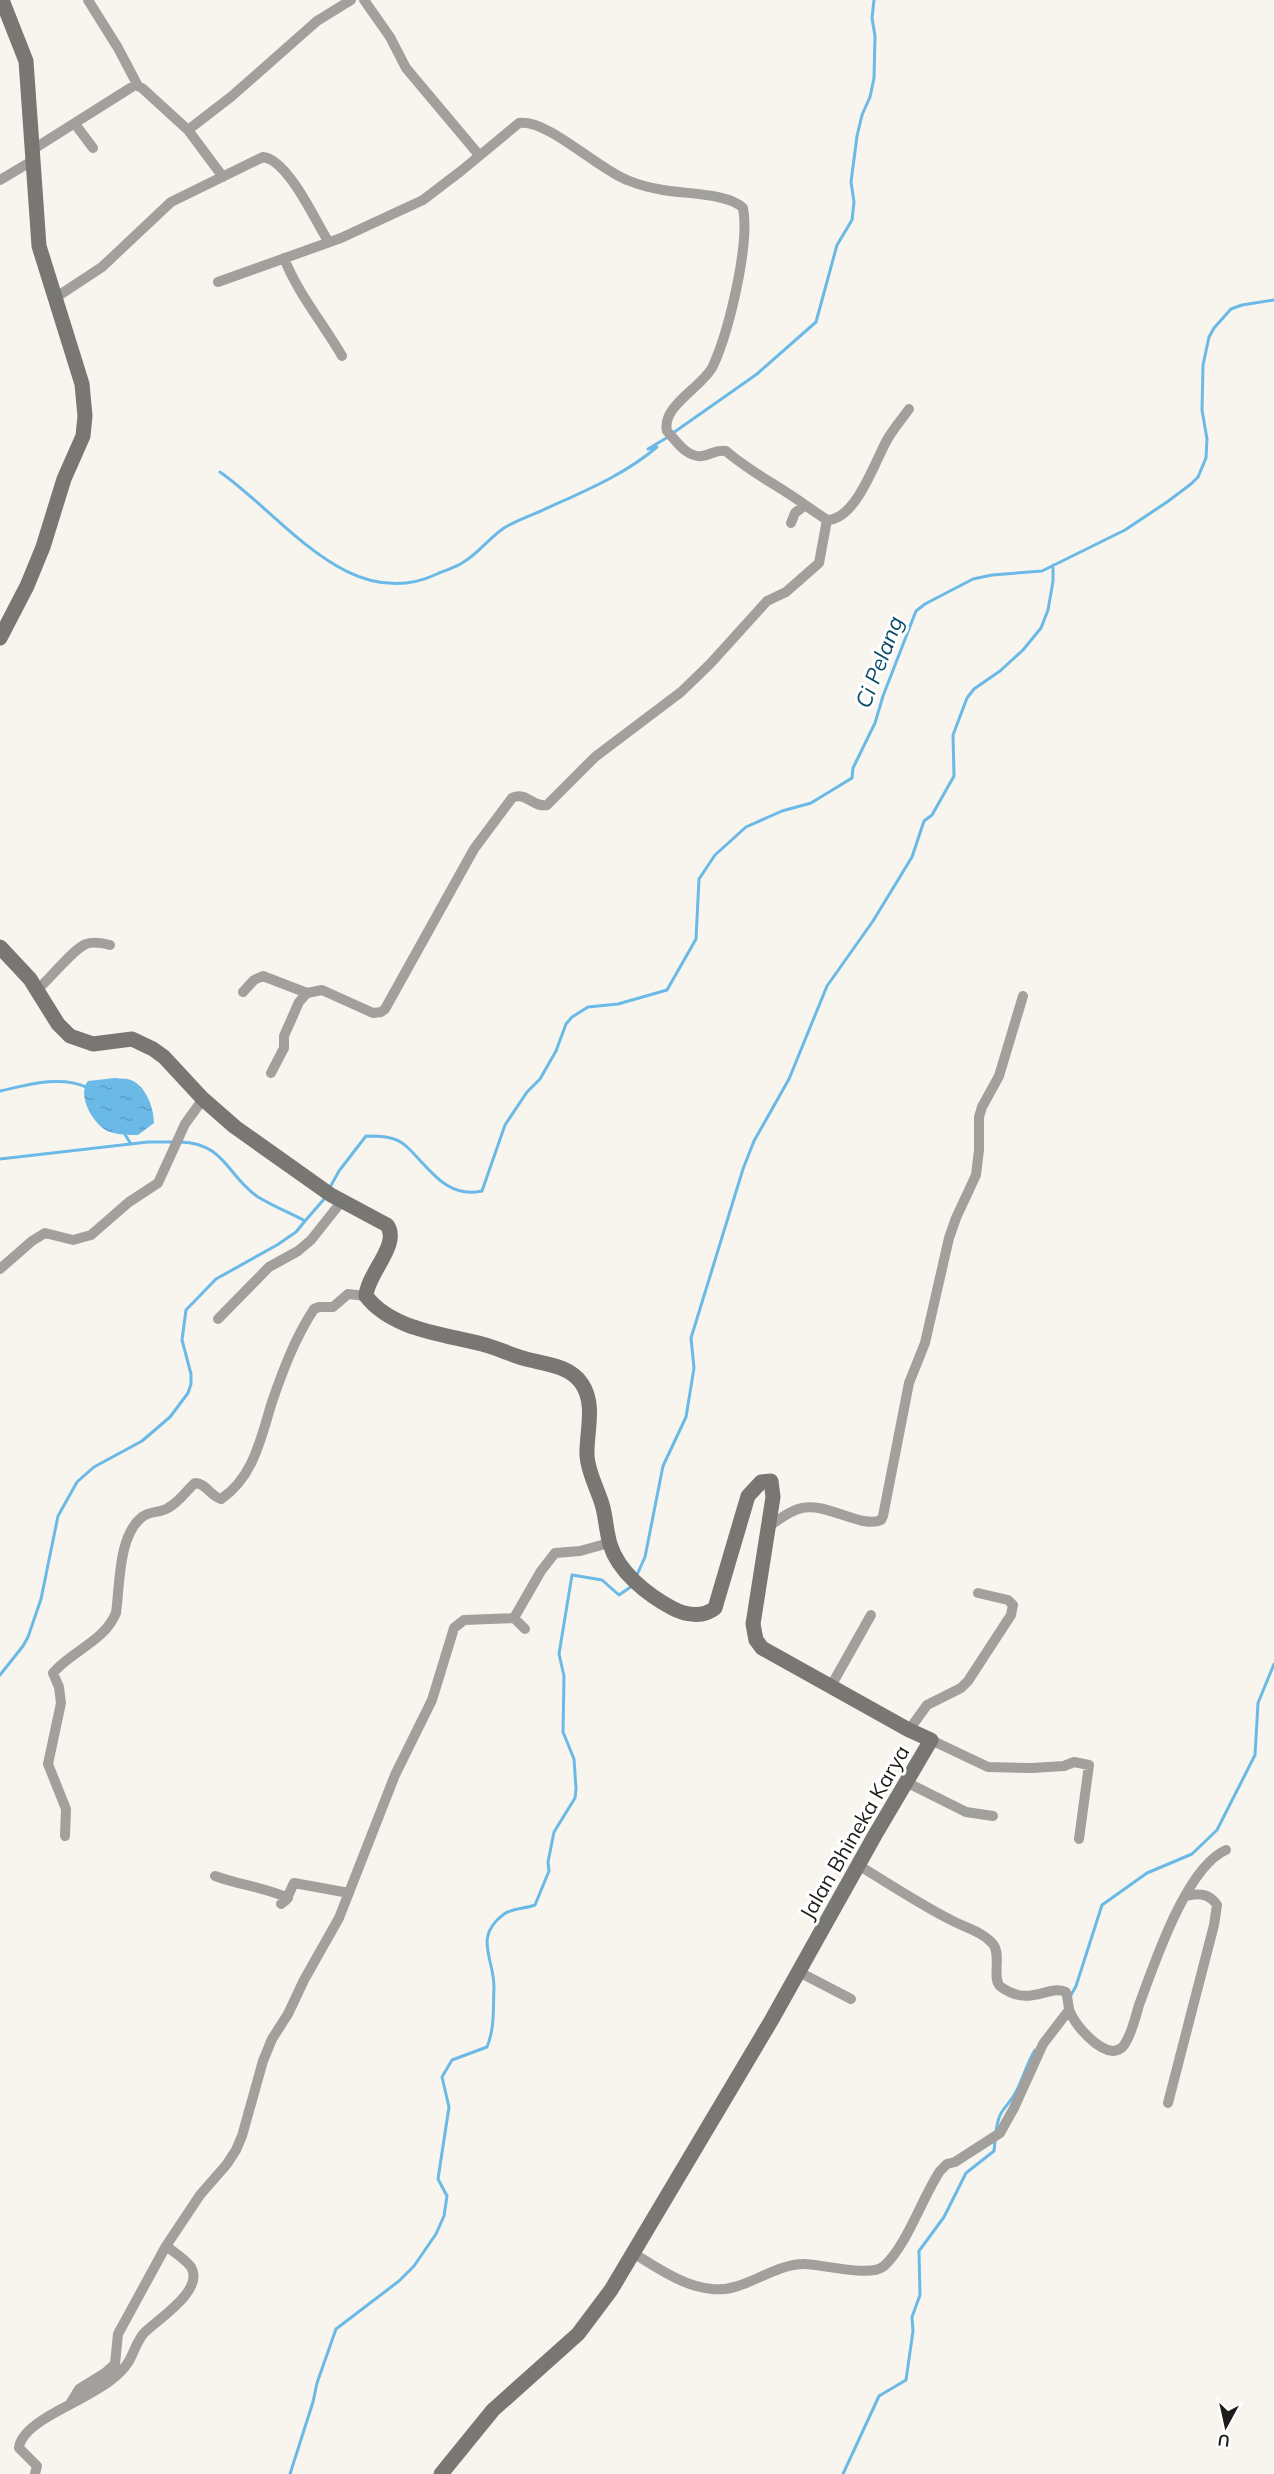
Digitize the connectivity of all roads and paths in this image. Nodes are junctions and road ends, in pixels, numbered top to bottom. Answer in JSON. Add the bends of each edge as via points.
{"nodes":[{"id":1,"x":2,"y":0,"type":"edge"},
{"id":2,"x":88,"y":0,"type":"edge"},
{"id":3,"x":364,"y":0,"type":"edge"},
{"id":4,"x":342,"y":2,"type":"edge"},
{"id":5,"x":138,"y":86,"type":"junction"},
{"id":6,"x":75,"y":124,"type":"junction"},
{"id":7,"x":188,"y":130,"type":"junction"},
{"id":8,"x":93,"y":148,"type":"dead end"},
{"id":9,"x":32,"y":155,"type":"junction"},
{"id":10,"x":479,"y":156,"type":"junction"},
{"id":11,"x":223,"y":177,"type":"junction"},
{"id":12,"x":0,"y":180,"type":"edge"},
{"id":13,"x":328,"y":241,"type":"junction"},
{"id":14,"x":284,"y":258,"type":"junction"},
{"id":15,"x":218,"y":282,"type":"dead end"},
{"id":16,"x":55,"y":298,"type":"junction"},
{"id":17,"x":342,"y":356,"type":"dead end"},
{"id":18,"x":909,"y":409,"type":"dead end"},
{"id":19,"x":805,"y":505,"type":"junction"},
{"id":20,"x":827,"y":520,"type":"junction"},
{"id":21,"x":791,"y":523,"type":"dead end"},
{"id":22,"x":0,"y":638,"type":"edge"},
{"id":23,"x":110,"y":945,"type":"dead end"},
{"id":24,"x":0,"y":947,"type":"edge"},
{"id":25,"x":37,"y":990,"type":"junction"},
{"id":26,"x":243,"y":992,"type":"dead end"},
{"id":27,"x":307,"y":993,"type":"junction"},
{"id":28,"x":1023,"y":996,"type":"dead end"},
{"id":29,"x":271,"y":1073,"type":"dead end"},
{"id":30,"x":203,"y":1099,"type":"junction"},
{"id":31,"x":342,"y":1201,"type":"junction"},
{"id":32,"x":0,"y":1269,"type":"edge"},
{"id":33,"x":366,"y":1296,"type":"junction"},
{"id":34,"x":218,"y":1319,"type":"dead end"},
{"id":35,"x":769,"y":1526,"type":"junction"},
{"id":36,"x":609,"y":1543,"type":"junction"},
{"id":37,"x":978,"y":1593,"type":"dead end"},
{"id":38,"x":871,"y":1615,"type":"dead end"},
{"id":39,"x":514,"y":1618,"type":"junction"},
{"id":40,"x":525,"y":1629,"type":"dead end"},
{"id":41,"x":831,"y":1686,"type":"junction"},
{"id":42,"x":909,"y":1730,"type":"junction"},
{"id":43,"x":931,"y":1740,"type":"junction"},
{"id":44,"x":906,"y":1782,"type":"junction"},
{"id":45,"x":993,"y":1816,"type":"dead end"},
{"id":46,"x":65,"y":1836,"type":"dead end"},
{"id":47,"x":1079,"y":1839,"type":"dead end"},
{"id":48,"x":1226,"y":1850,"type":"dead end"},
{"id":49,"x":858,"y":1865,"type":"junction"},
{"id":50,"x":215,"y":1876,"type":"dead end"},
{"id":51,"x":349,"y":1893,"type":"junction"},
{"id":52,"x":1185,"y":1896,"type":"junction"},
{"id":53,"x":799,"y":1972,"type":"junction"},
{"id":54,"x":851,"y":1999,"type":"dead end"},
{"id":55,"x":1069,"y":2010,"type":"junction"},
{"id":56,"x":1168,"y":2103,"type":"dead end"},
{"id":57,"x":166,"y":2246,"type":"junction"},
{"id":58,"x":633,"y":2253,"type":"junction"},
{"id":59,"x":70,"y":2404,"type":"junction"},
{"id":60,"x":35,"y":2474,"type":"edge"},
{"id":61,"x":441,"y":2474,"type":"edge"}],
"edges":[{"from":1,"to":9,"type":"street","via":[[26,61]]},
{"from":2,"to":5,"type":"street"},
{"from":3,"to":10,"type":"street","via":[[406,68]]},
{"from":4,"to":7,"type":"street"},
{"from":5,"to":6,"type":"street"},
{"from":5,"to":7,"type":"street"},
{"from":6,"to":8,"type":"street"},
{"from":6,"to":9,"type":"street"},
{"from":7,"to":11,"type":"street"},
{"from":9,"to":12,"type":"street"},
{"from":9,"to":16,"type":"street","via":[[39,246]]},
{"from":10,"to":13,"type":"street","via":[[423,200]]},
{"from":10,"to":19,"type":"street","via":[[515,126],[527,123],[543,127],[628,181],[715,197],[743,208],[742,253],[726,328],[713,365],[673,408],[666,422],[667,431],[682,448],[700,456],[726,451],[747,469]]},
{"from":11,"to":13,"type":"street","via":[[262,157],[275,161]]},
{"from":11,"to":16,"type":"street","via":[[171,202],[102,267]]},
{"from":13,"to":14,"type":"street"},
{"from":14,"to":15,"type":"street"},
{"from":14,"to":17,"type":"street","via":[[299,291]]},
{"from":16,"to":22,"type":"street","via":[[82,384],[84,429],[43,547]]},
{"from":18,"to":20,"type":"street","via":[[886,441],[868,481],[840,517]]},
{"from":19,"to":20,"type":"street"},
{"from":19,"to":21,"type":"street"},
{"from":20,"to":27,"type":"street","via":[[819,563],[786,592],[767,602],[681,692],[595,757],[547,806],[523,796],[512,798],[474,849],[384,1011],[373,1013],[322,990]]},
{"from":23,"to":25,"type":"street","via":[[92,942],[80,947]]},
{"from":24,"to":25,"type":"street"},
{"from":25,"to":30,"type":"street","via":[[70,1036],[93,1044],[138,1041],[164,1057]]},
{"from":26,"to":27,"type":"street","via":[[263,976]]},
{"from":27,"to":29,"type":"street","via":[[299,1002]]},
{"from":28,"to":35,"type":"street","via":[[999,1076],[979,1117],[976,1175],[949,1238],[925,1343],[909,1383],[883,1516],[874,1523],[830,1510],[801,1508]]},
{"from":30,"to":31,"type":"street","via":[[249,1138]]},
{"from":30,"to":32,"type":"street","via":[[185,1124],[158,1183],[91,1235],[73,1240],[45,1233]]},
{"from":31,"to":33,"type":"street","via":[[387,1225],[391,1233]]},
{"from":31,"to":34,"type":"street","via":[[311,1240],[269,1267]]},
{"from":33,"to":36,"type":"street","name":"Jalan Bhineka Karya","via":[[383,1312],[404,1323],[560,1368],[579,1380],[590,1416],[587,1459],[605,1514]]},
{"from":33,"to":46,"type":"street","via":[[348,1294],[333,1307],[314,1309],[294,1344],[257,1452],[225,1495],[218,1499],[195,1483],[174,1505],[143,1517],[129,1533],[112,1621],[53,1673],[61,1703],[48,1764],[66,1809]]},
{"from":35,"to":36,"type":"street","name":"Jalan Bhineka Karya","via":[[774,1488],[771,1481],[764,1480],[748,1496],[717,1604],[699,1615],[676,1610],[651,1595],[625,1570]]},
{"from":35,"to":41,"type":"street","name":"Jalan Bhineka Karya","via":[[753,1624],[756,1640],[762,1648]]},
{"from":36,"to":39,"type":"street","via":[[555,1553]]},
{"from":37,"to":42,"type":"street","via":[[1008,1600],[1013,1605],[1011,1615],[968,1681],[923,1708]]},
{"from":38,"to":41,"type":"street"},
{"from":39,"to":40,"type":"street"},
{"from":39,"to":51,"type":"street","via":[[464,1620],[454,1628],[432,1700],[395,1775]]},
{"from":41,"to":42,"type":"street","name":"Jalan Bhineka Karya"},
{"from":42,"to":43,"type":"street","name":"Jalan Bhineka Karya"},
{"from":43,"to":44,"type":"street","name":"Jalan Bhineka Karya"},
{"from":43,"to":47,"type":"street","via":[[988,1767],[1032,1768],[1074,1762],[1089,1765]]},
{"from":44,"to":45,"type":"street","via":[[966,1812]]},
{"from":44,"to":49,"type":"street","name":"Jalan Bhineka Karya"},
{"from":48,"to":52,"type":"street","via":[[1200,1871]]},
{"from":49,"to":53,"type":"street","name":"Jalan Bhineka Karya"},
{"from":49,"to":55,"type":"street","via":[[994,1945],[999,1986],[1025,1997],[1062,1990],[1068,1996]]},
{"from":50,"to":51,"type":"street","via":[[269,1890],[284,1901],[294,1883]]},
{"from":51,"to":57,"type":"street","via":[[332,1933],[272,2038],[236,2150]]},
{"from":52,"to":55,"type":"street","via":[[1120,2049],[1101,2048]]},
{"from":52,"to":56,"type":"street","via":[[1205,1895],[1217,1905]]},
{"from":53,"to":54,"type":"street"},
{"from":53,"to":58,"type":"street","name":"Jalan Bhineka Karya"},
{"from":55,"to":58,"type":"street","via":[[1043,2044],[1000,2133],[946,2164],[901,2242],[879,2269],[799,2264],[714,2290],[685,2281]]},
{"from":57,"to":59,"type":"street","via":[[118,2334],[115,2364],[79,2389]]},
{"from":57,"to":59,"type":"street","via":[[192,2269],[194,2277],[189,2290],[142,2336],[121,2372]]},
{"from":58,"to":61,"type":"street","name":"Jalan Bhineka Karya","via":[[586,2324],[493,2410]]},
{"from":59,"to":60,"type":"street","via":[[37,2424],[19,2444],[37,2466]]}]}
